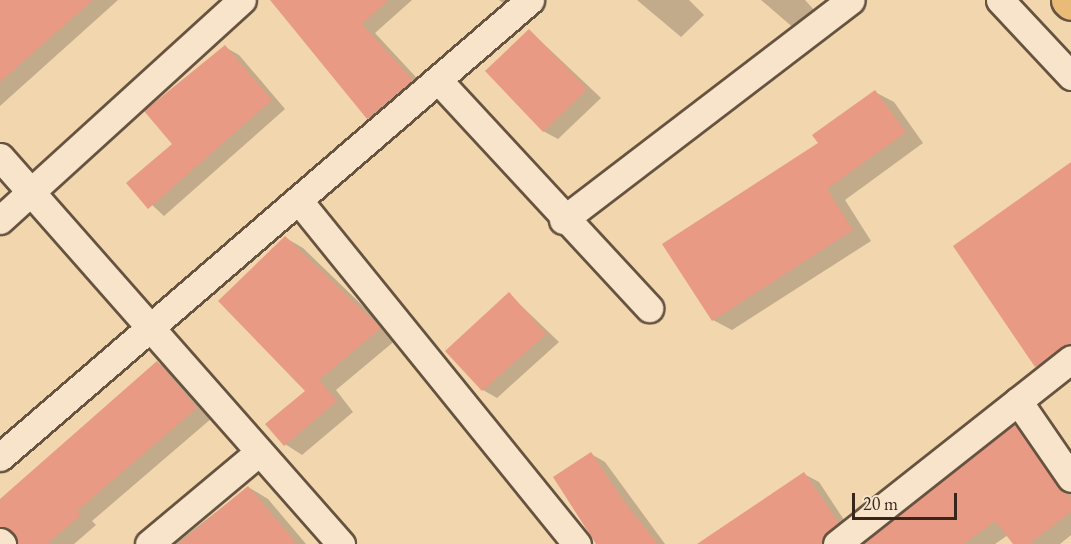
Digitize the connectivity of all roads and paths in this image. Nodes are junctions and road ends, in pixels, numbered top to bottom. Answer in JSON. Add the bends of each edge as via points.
{"nodes":[{"id":1,"x":242,"y":0,"type":"edge"},
{"id":2,"x":530,"y":0,"type":"edge"},
{"id":3,"x":852,"y":0,"type":"edge"},
{"id":4,"x":1000,"y":0,"type":"edge"},
{"id":5,"x":1071,"y":76,"type":"edge"},
{"id":6,"x":438,"y":80,"type":"junction"},
{"id":7,"x":0,"y":157,"type":"edge"},
{"id":8,"x":31,"y":195,"type":"junction"},
{"id":9,"x":299,"y":201,"type":"junction"},
{"id":10,"x":0,"y":220,"type":"edge"},
{"id":11,"x":563,"y":220,"type":"junction"},
{"id":12,"x":649,"y":308,"type":"dead end"},
{"id":13,"x":146,"y":327,"type":"junction"},
{"id":14,"x":1071,"y":359,"type":"edge"},
{"id":15,"x":1018,"y":402,"type":"junction"},
{"id":16,"x":260,"y":452,"type":"junction"},
{"id":17,"x":0,"y":456,"type":"edge"},
{"id":18,"x":1071,"y":478,"type":"edge"},
{"id":19,"x":149,"y":544,"type":"edge"},
{"id":20,"x":341,"y":544,"type":"edge"},
{"id":21,"x":577,"y":544,"type":"edge"},
{"id":22,"x":837,"y":544,"type":"edge"}],
"edges":[{"from":1,"to":8,"type":"street"},
{"from":2,"to":6,"type":"street"},
{"from":3,"to":11,"type":"street"},
{"from":4,"to":5,"type":"street"},
{"from":6,"to":9,"type":"street"},
{"from":6,"to":11,"type":"street"},
{"from":7,"to":8,"type":"street"},
{"from":8,"to":10,"type":"street"},
{"from":8,"to":13,"type":"street"},
{"from":9,"to":13,"type":"street"},
{"from":9,"to":21,"type":"street"},
{"from":11,"to":12,"type":"street"},
{"from":13,"to":16,"type":"street"},
{"from":13,"to":17,"type":"street"},
{"from":14,"to":15,"type":"street"},
{"from":15,"to":18,"type":"street"},
{"from":15,"to":22,"type":"street"},
{"from":16,"to":19,"type":"street"},
{"from":16,"to":20,"type":"street"}]}
